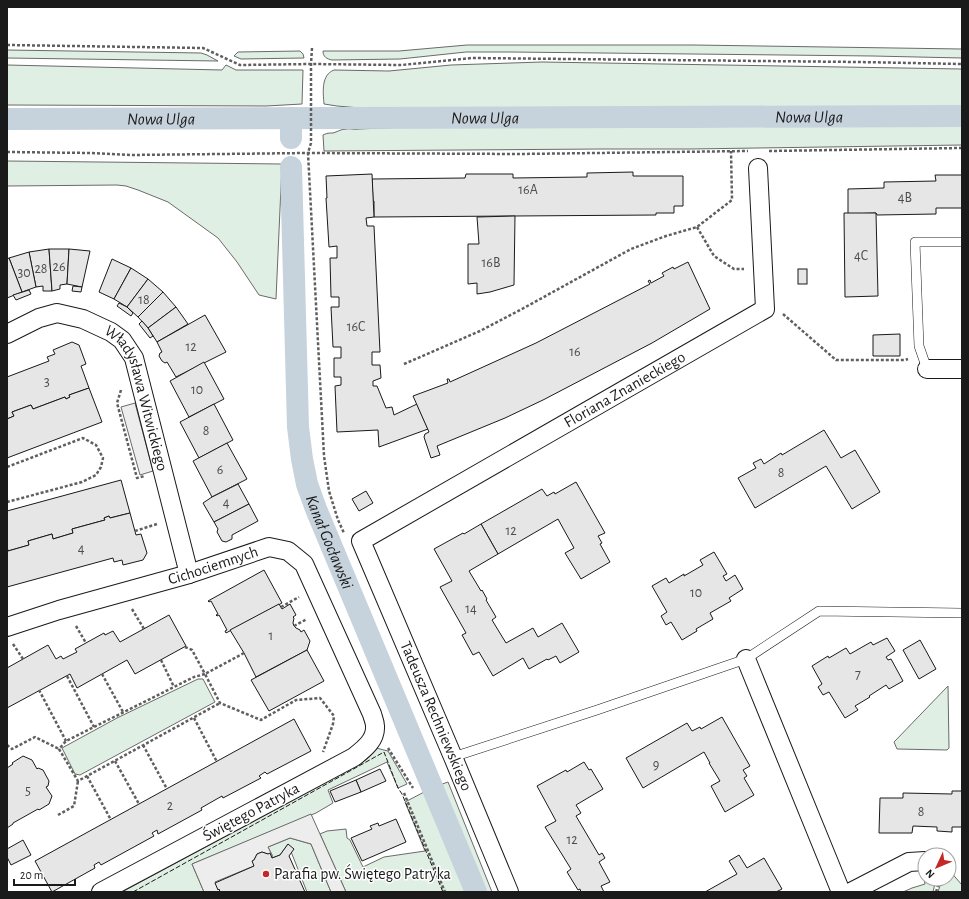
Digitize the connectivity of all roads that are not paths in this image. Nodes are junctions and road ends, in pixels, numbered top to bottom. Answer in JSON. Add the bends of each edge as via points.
{"nodes":[{"id":1,"x":758,"y":156,"type":"road end"},
{"id":2,"x":962,"y":242,"type":"edge"},
{"id":3,"x":7,"y":334,"type":"edge"},
{"id":4,"x":925,"y":362,"type":"joint"},
{"id":5,"x":962,"y":369,"type":"edge"},
{"id":6,"x":361,"y":541,"type":"joint"},
{"id":7,"x":188,"y":574,"type":"junction"},
{"id":8,"x":962,"y":613,"type":"edge"},
{"id":9,"x":9,"y":635,"type":"edge"},
{"id":10,"x":746,"y":659,"type":"junction"},
{"id":11,"x":373,"y":737,"type":"joint"},
{"id":12,"x":453,"y":757,"type":"junction"},
{"id":13,"x":917,"y":862,"type":"edge"},
{"id":14,"x":101,"y":892,"type":"edge"},
{"id":15,"x":509,"y":892,"type":"edge"},
{"id":16,"x":841,"y":892,"type":"edge"},
{"id":17,"x":851,"y":892,"type":"edge"}],
"edges":[{"from":1,"to":6,"type":"street","name":"Floriana Znanieckiego","via":[[765,309]]},
{"from":2,"to":4,"type":"lane","via":[[915,242],[919,346]]},
{"from":3,"to":7,"type":"street","name":"Władysława Witwickiego","via":[[39,318],[57,313],[83,319],[122,340],[134,358]]},
{"from":4,"to":5,"type":"street"},
{"from":6,"to":12,"type":"street","name":"Tadeusza Rechniewskiego"},
{"from":7,"to":9,"type":"street","name":"Cichociemnych","via":[[59,610]]},
{"from":7,"to":11,"type":"street","name":"Cichociemnych","via":[[269,547],[288,551],[304,564],[372,714],[375,726]]},
{"from":8,"to":10,"type":"lane","via":[[819,610]]},
{"from":10,"to":12,"type":"lane"},
{"from":10,"to":16,"type":"street"},
{"from":11,"to":14,"type":"street","name":"Świętego Patryka","via":[[365,749],[349,760]]},
{"from":12,"to":15,"type":"street","name":"Tadeusza Rechniewskiego"},
{"from":13,"to":17,"type":"street","via":[[909,862]]}]}
